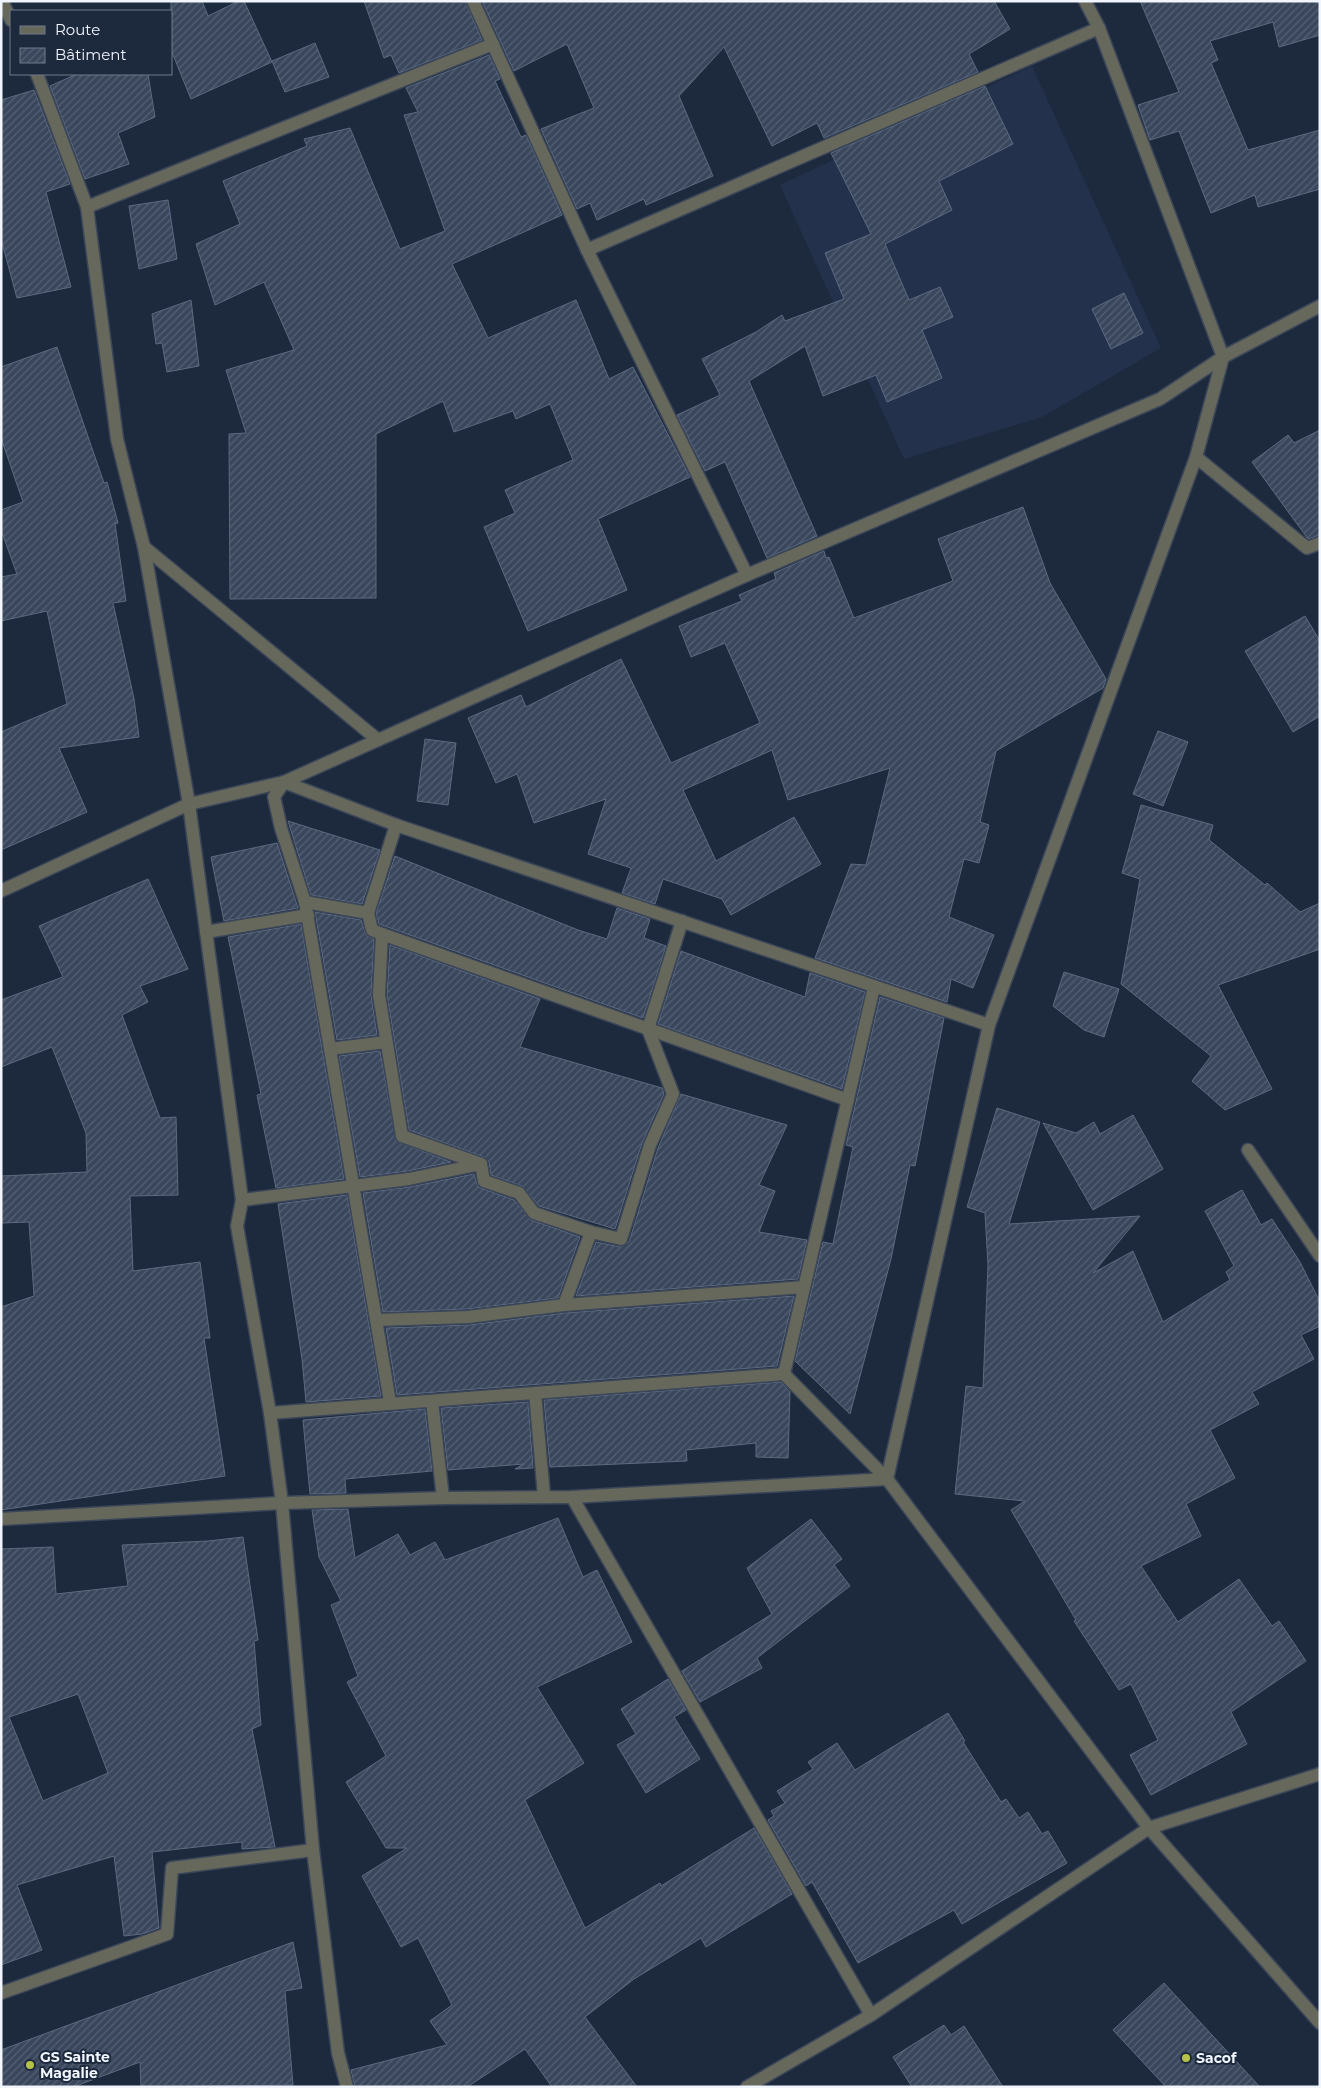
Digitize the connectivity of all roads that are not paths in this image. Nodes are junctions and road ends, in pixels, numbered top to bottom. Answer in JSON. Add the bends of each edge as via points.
{"nodes":[{"id":1,"x":2,"y":1,"type":"edge"},
{"id":2,"x":473,"y":1,"type":"edge"},
{"id":3,"x":1085,"y":1,"type":"edge"},
{"id":4,"x":10,"y":18,"type":"edge"},
{"id":5,"x":1100,"y":28,"type":"junction"},
{"id":6,"x":493,"y":44,"type":"junction"},
{"id":7,"x":37,"y":75,"type":"edge"},
{"id":8,"x":87,"y":207,"type":"junction"},
{"id":9,"x":588,"y":250,"type":"junction"},
{"id":10,"x":1320,"y":306,"type":"edge"},
{"id":11,"x":1223,"y":357,"type":"junction"},
{"id":12,"x":1196,"y":457,"type":"junction"},
{"id":13,"x":1320,"y":543,"type":"edge"},
{"id":14,"x":144,"y":547,"type":"junction"},
{"id":15,"x":747,"y":575,"type":"junction"},
{"id":16,"x":378,"y":740,"type":"junction"},
{"id":17,"x":284,"y":782,"type":"junction"},
{"id":18,"x":189,"y":804,"type":"junction"},
{"id":19,"x":396,"y":825,"type":"junction"},
{"id":20,"x":1,"y":891,"type":"edge"},
{"id":21,"x":306,"y":909,"type":"junction"},
{"id":22,"x":368,"y":913,"type":"junction"},
{"id":23,"x":682,"y":921,"type":"junction"},
{"id":24,"x":206,"y":932,"type":"junction"},
{"id":25,"x":382,"y":934,"type":"junction"},
{"id":26,"x":874,"y":987,"type":"junction"},
{"id":27,"x":989,"y":1025,"type":"junction"},
{"id":28,"x":648,"y":1029,"type":"junction"},
{"id":29,"x":386,"y":1042,"type":"junction"},
{"id":30,"x":330,"y":1049,"type":"junction"},
{"id":31,"x":848,"y":1100,"type":"junction"},
{"id":32,"x":1248,"y":1150,"type":"dead end"},
{"id":33,"x":481,"y":1164,"type":"junction"},
{"id":34,"x":354,"y":1186,"type":"junction"},
{"id":35,"x":242,"y":1200,"type":"junction"},
{"id":36,"x":591,"y":1232,"type":"junction"},
{"id":37,"x":1320,"y":1256,"type":"edge"},
{"id":38,"x":804,"y":1287,"type":"junction"},
{"id":39,"x":564,"y":1305,"type":"junction"},
{"id":40,"x":377,"y":1320,"type":"junction"},
{"id":41,"x":784,"y":1374,"type":"junction"},
{"id":42,"x":535,"y":1393,"type":"junction"},
{"id":43,"x":432,"y":1401,"type":"junction"},
{"id":44,"x":390,"y":1402,"type":"junction"},
{"id":45,"x":270,"y":1413,"type":"junction"},
{"id":46,"x":887,"y":1479,"type":"junction"},
{"id":47,"x":544,"y":1496,"type":"junction"},
{"id":48,"x":572,"y":1497,"type":"junction"},
{"id":49,"x":443,"y":1498,"type":"junction"},
{"id":50,"x":282,"y":1503,"type":"junction"},
{"id":51,"x":1,"y":1519,"type":"edge"},
{"id":52,"x":1320,"y":1774,"type":"edge"},
{"id":53,"x":1149,"y":1828,"type":"junction"},
{"id":54,"x":313,"y":1850,"type":"junction"},
{"id":55,"x":1,"y":1993,"type":"edge"},
{"id":56,"x":871,"y":2015,"type":"junction"},
{"id":57,"x":1320,"y":2023,"type":"edge"},
{"id":58,"x":347,"y":2087,"type":"edge"},
{"id":59,"x":747,"y":2087,"type":"edge"}],
"edges":[{"from":1,"to":4,"type":"street"},
{"from":2,"to":6,"type":"street"},
{"from":3,"to":5,"type":"street"},
{"from":5,"to":9,"type":"street"},
{"from":5,"to":11,"type":"street"},
{"from":6,"to":8,"type":"street"},
{"from":6,"to":9,"type":"street"},
{"from":7,"to":8,"type":"street"},
{"from":8,"to":14,"type":"street","via":[[117,439]]},
{"from":9,"to":15,"type":"street"},
{"from":10,"to":11,"type":"street"},
{"from":11,"to":12,"type":"street"},
{"from":11,"to":15,"type":"street","via":[[1160,399]]},
{"from":12,"to":13,"type":"street","via":[[1307,548]]},
{"from":12,"to":27,"type":"street"},
{"from":14,"to":16,"type":"street"},
{"from":14,"to":18,"type":"street"},
{"from":15,"to":16,"type":"street"},
{"from":16,"to":17,"type":"street"},
{"from":17,"to":18,"type":"street"},
{"from":17,"to":19,"type":"street"},
{"from":17,"to":21,"type":"street","via":[[274,797],[280,828]]},
{"from":18,"to":20,"type":"street"},
{"from":18,"to":24,"type":"street"},
{"from":19,"to":22,"type":"street"},
{"from":19,"to":23,"type":"street"},
{"from":21,"to":22,"type":"street"},
{"from":21,"to":24,"type":"street"},
{"from":21,"to":30,"type":"street"},
{"from":22,"to":25,"type":"street","via":[[372,930]]},
{"from":23,"to":26,"type":"street"},
{"from":23,"to":28,"type":"street"},
{"from":24,"to":35,"type":"street"},
{"from":25,"to":28,"type":"street"},
{"from":25,"to":29,"type":"street","via":[[379,995]]},
{"from":26,"to":27,"type":"street"},
{"from":26,"to":31,"type":"street"},
{"from":27,"to":46,"type":"street"},
{"from":28,"to":31,"type":"street"},
{"from":28,"to":36,"type":"street","via":[[673,1094],[650,1145],[621,1239]]},
{"from":29,"to":30,"type":"street"},
{"from":29,"to":33,"type":"street","via":[[402,1136]]},
{"from":30,"to":34,"type":"street"},
{"from":31,"to":38,"type":"street"},
{"from":32,"to":37,"type":"street"},
{"from":33,"to":34,"type":"street"},
{"from":33,"to":36,"type":"street","via":[[484,1181],[519,1193],[534,1213]]},
{"from":34,"to":35,"type":"street"},
{"from":34,"to":40,"type":"street"},
{"from":35,"to":45,"type":"street","via":[[237,1226]]},
{"from":36,"to":39,"type":"street"},
{"from":38,"to":39,"type":"street"},
{"from":38,"to":41,"type":"street"},
{"from":39,"to":40,"type":"street","via":[[468,1317]]},
{"from":40,"to":44,"type":"street"},
{"from":41,"to":42,"type":"street"},
{"from":41,"to":46,"type":"street"},
{"from":42,"to":43,"type":"street"},
{"from":42,"to":47,"type":"street"},
{"from":43,"to":44,"type":"street"},
{"from":43,"to":49,"type":"street"},
{"from":44,"to":45,"type":"street"},
{"from":45,"to":50,"type":"street"},
{"from":46,"to":48,"type":"street"},
{"from":46,"to":53,"type":"street"},
{"from":47,"to":48,"type":"street"},
{"from":47,"to":49,"type":"street"},
{"from":48,"to":56,"type":"street"},
{"from":49,"to":50,"type":"street"},
{"from":50,"to":51,"type":"street"},
{"from":50,"to":54,"type":"street"},
{"from":52,"to":53,"type":"street"},
{"from":53,"to":56,"type":"street"},
{"from":53,"to":57,"type":"street"},
{"from":54,"to":55,"type":"street","via":[[172,1868],[167,1934]]},
{"from":54,"to":58,"type":"street","via":[[338,2053]]},
{"from":56,"to":59,"type":"street"}]}
